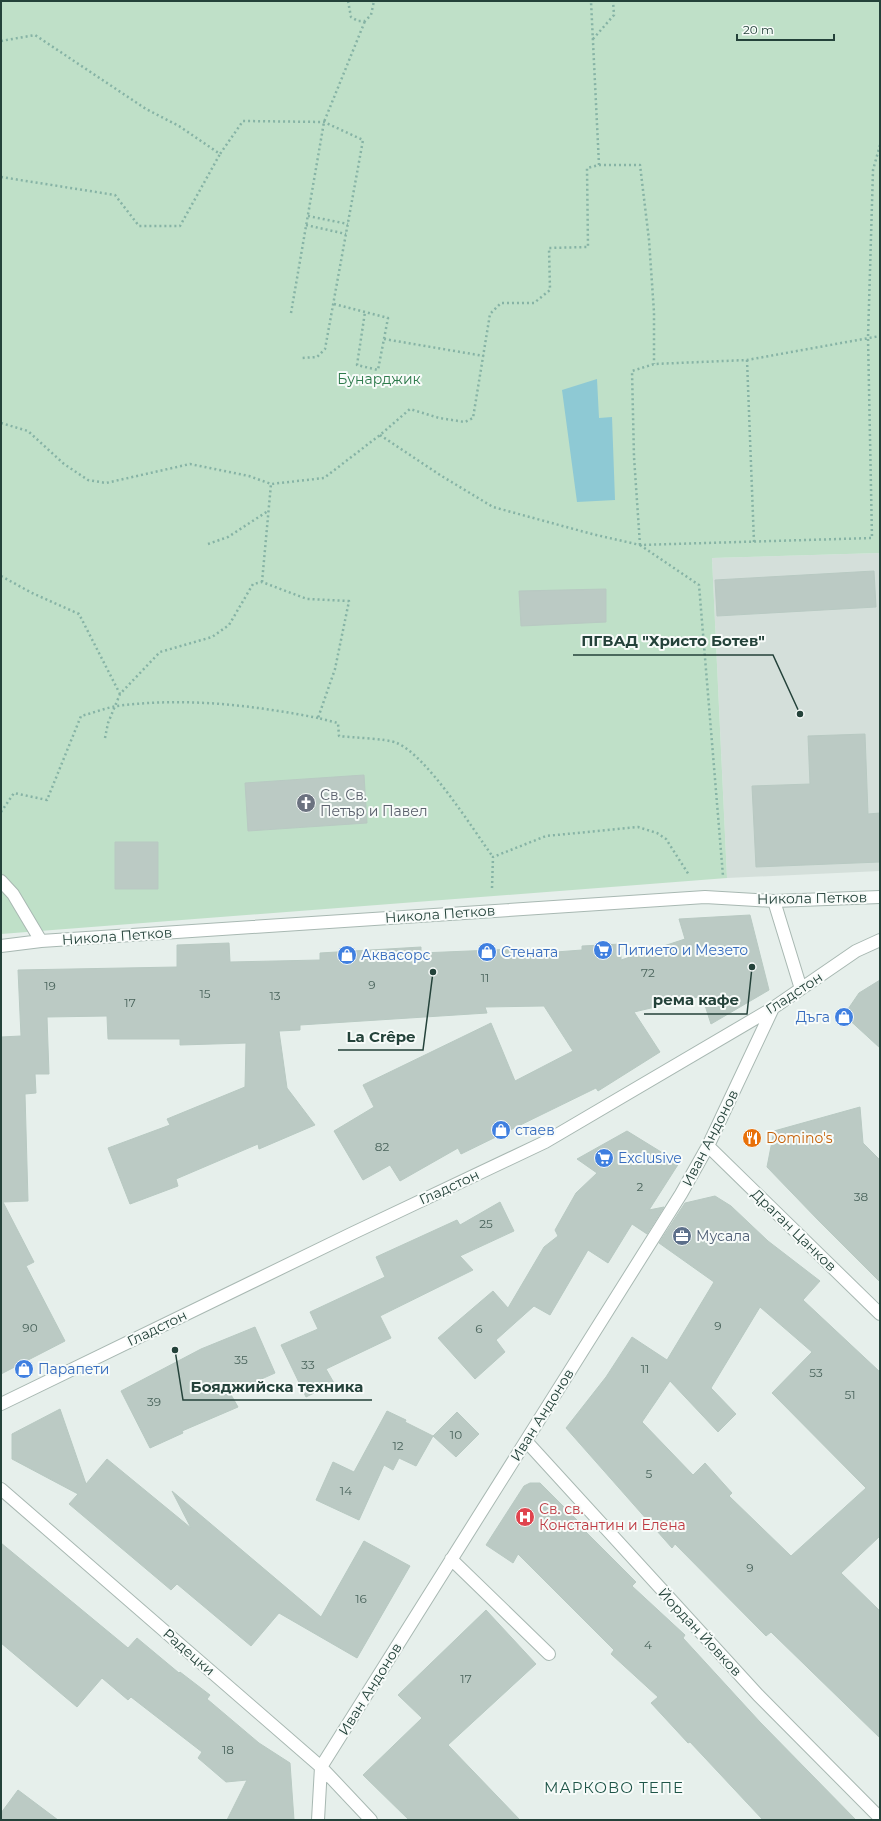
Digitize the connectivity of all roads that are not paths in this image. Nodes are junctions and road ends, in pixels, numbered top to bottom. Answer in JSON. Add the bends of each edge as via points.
{"nodes":[{"id":1,"x":1,"y":881,"type":"edge"},
{"id":2,"x":880,"y":896,"type":"edge"},
{"id":3,"x":774,"y":901,"type":"junction"},
{"id":4,"x":880,"y":940,"type":"edge"},
{"id":5,"x":41,"y":941,"type":"junction"},
{"id":6,"x":1,"y":946,"type":"edge"},
{"id":7,"x":801,"y":989,"type":"junction"},
{"id":8,"x":773,"y":1008,"type":"junction"},
{"id":9,"x":708,"y":1146,"type":"junction"},
{"id":10,"x":880,"y":1314,"type":"edge"},
{"id":11,"x":1,"y":1404,"type":"edge"},
{"id":12,"x":526,"y":1441,"type":"junction"},
{"id":13,"x":1,"y":1489,"type":"edge"},
{"id":14,"x":451,"y":1559,"type":"junction"},
{"id":15,"x":549,"y":1654,"type":"dead end"},
{"id":16,"x":321,"y":1767,"type":"junction"},
{"id":17,"x":880,"y":1818,"type":"edge"},
{"id":18,"x":318,"y":1820,"type":"edge"},
{"id":19,"x":371,"y":1820,"type":"edge"}],
"edges":[{"from":1,"to":5,"type":"street","via":[[13,894]]},
{"from":2,"to":3,"type":"street","name":"Никола Петков"},
{"from":3,"to":5,"type":"street","name":"Никола Петков","via":[[705,897]]},
{"from":3,"to":7,"type":"street"},
{"from":4,"to":7,"type":"street","name":"Гладстон","via":[[856,951]]},
{"from":5,"to":6,"type":"street","name":"Никола Петков"},
{"from":7,"to":8,"type":"street","name":"Гладстон"},
{"from":8,"to":9,"type":"street","name":"Иван Андонов"},
{"from":8,"to":11,"type":"street","name":"Гладстон","via":[[545,1142],[353,1232]]},
{"from":9,"to":10,"type":"street","name":"Драган Цанков"},
{"from":9,"to":12,"type":"street","name":"Иван Андонов","via":[[681,1194]]},
{"from":12,"to":14,"type":"street","name":"Иван Андонов"},
{"from":12,"to":17,"type":"street","name":"Йордан Йовков","via":[[758,1695]]},
{"from":13,"to":16,"type":"street","name":"Радецки"},
{"from":14,"to":15,"type":"street"},
{"from":14,"to":16,"type":"street","name":"Иван Андонов"},
{"from":16,"to":18,"type":"street","name":"Иван Андонов"},
{"from":16,"to":19,"type":"street","name":"Радецки"}]}
